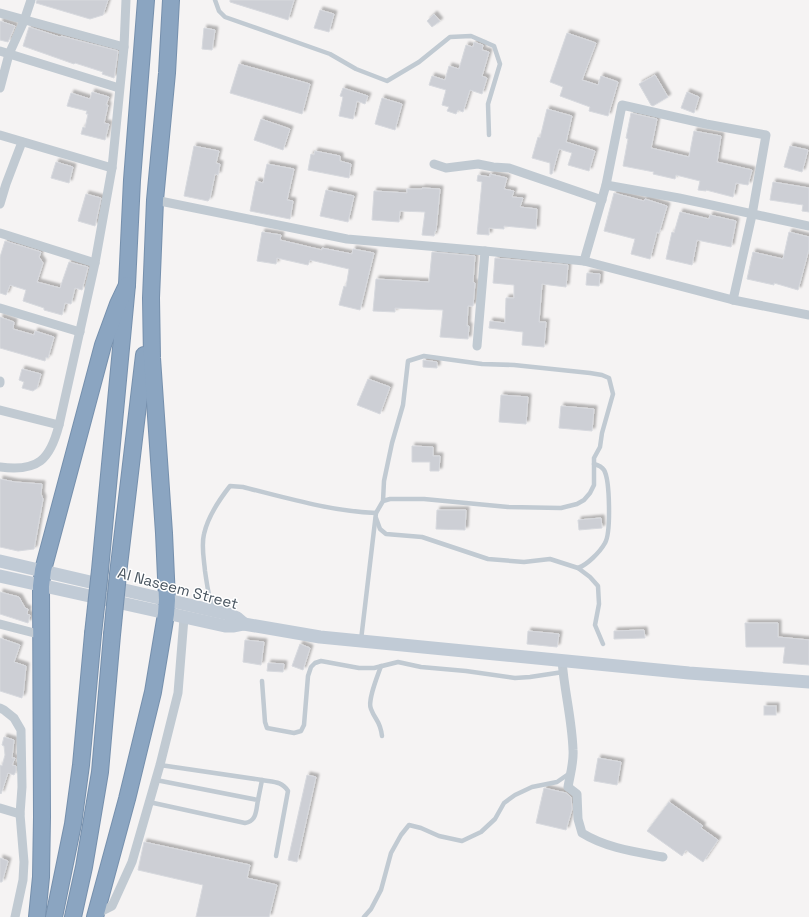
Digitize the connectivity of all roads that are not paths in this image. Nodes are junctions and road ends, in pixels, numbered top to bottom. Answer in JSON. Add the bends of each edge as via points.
{"nodes":[{"id":1,"x":31,"y":0,"type":"edge"},
{"id":2,"x":126,"y":0,"type":"edge"},
{"id":3,"x":146,"y":0,"type":"edge"},
{"id":4,"x":171,"y":0,"type":"edge"},
{"id":5,"x":215,"y":0,"type":"edge"},
{"id":6,"x":0,"y":13,"type":"edge"},
{"id":7,"x":24,"y":21,"type":"junction"},
{"id":8,"x":124,"y":47,"type":"junction"},
{"id":9,"x":0,"y":52,"type":"edge"},
{"id":10,"x":9,"y":54,"type":"junction"},
{"id":11,"x":0,"y":88,"type":"edge"},
{"id":12,"x":119,"y":88,"type":"junction"},
{"id":13,"x":0,"y":135,"type":"edge"},
{"id":14,"x":490,"y":135,"type":"dead end"},
{"id":15,"x":22,"y":142,"type":"junction"},
{"id":16,"x":434,"y":164,"type":"dead end"},
{"id":17,"x":112,"y":168,"type":"junction"},
{"id":18,"x":3,"y":183,"type":"edge"},
{"id":19,"x":606,"y":185,"type":"junction"},
{"id":20,"x":155,"y":200,"type":"junction"},
{"id":21,"x":602,"y":200,"type":"junction"},
{"id":22,"x":0,"y":204,"type":"edge"},
{"id":23,"x":752,"y":215,"type":"junction"},
{"id":24,"x":809,"y":226,"type":"edge"},
{"id":25,"x":0,"y":233,"type":"edge"},
{"id":26,"x":485,"y":251,"type":"junction"},
{"id":27,"x":584,"y":262,"type":"junction"},
{"id":28,"x":95,"y":263,"type":"junction"},
{"id":29,"x":127,"y":285,"type":"junction"},
{"id":30,"x":151,"y":298,"type":"junction"},
{"id":31,"x":733,"y":300,"type":"junction"},
{"id":32,"x":0,"y":308,"type":"edge"},
{"id":33,"x":809,"y":316,"type":"edge"},
{"id":34,"x":80,"y":332,"type":"junction"},
{"id":35,"x":477,"y":346,"type":"dead end"},
{"id":36,"x":0,"y":410,"type":"edge"},
{"id":37,"x":59,"y":425,"type":"junction"},
{"id":38,"x":594,"y":464,"type":"junction"},
{"id":39,"x":0,"y":467,"type":"edge"},
{"id":40,"x":382,"y":501,"type":"junction"},
{"id":41,"x":376,"y":513,"type":"junction"},
{"id":42,"x":0,"y":561,"type":"edge"},
{"id":43,"x":578,"y":568,"type":"junction"},
{"id":44,"x":0,"y":576,"type":"edge"},
{"id":45,"x":42,"y":578,"type":"junction"},
{"id":46,"x":166,"y":607,"type":"junction"},
{"id":47,"x":214,"y":611,"type":"junction"},
{"id":48,"x":184,"y":618,"type":"junction"},
{"id":49,"x":0,"y":624,"type":"edge"},
{"id":50,"x":244,"y":624,"type":"junction"},
{"id":51,"x":42,"y":635,"type":"junction"},
{"id":52,"x":361,"y":640,"type":"junction"},
{"id":53,"x":603,"y":644,"type":"dead end"},
{"id":54,"x":381,"y":666,"type":"junction"},
{"id":55,"x":562,"y":666,"type":"junction"},
{"id":56,"x":262,"y":681,"type":"dead end"},
{"id":57,"x":809,"y":682,"type":"edge"},
{"id":58,"x":0,"y":708,"type":"edge"},
{"id":59,"x":382,"y":736,"type":"dead end"},
{"id":60,"x":160,"y":765,"type":"junction"},
{"id":61,"x":570,"y":773,"type":"junction"},
{"id":62,"x":156,"y":780,"type":"junction"},
{"id":63,"x":262,"y":780,"type":"junction"},
{"id":64,"x":258,"y":800,"type":"junction"},
{"id":65,"x":149,"y":802,"type":"junction"},
{"id":66,"x":0,"y":808,"type":"edge"},
{"id":67,"x":20,"y":814,"type":"junction"},
{"id":68,"x":276,"y":856,"type":"dead end"},
{"id":69,"x":663,"y":857,"type":"dead end"},
{"id":70,"x":96,"y":915,"type":"edge"},
{"id":71,"x":15,"y":917,"type":"edge"},
{"id":72,"x":37,"y":917,"type":"edge"},
{"id":73,"x":54,"y":917,"type":"edge"},
{"id":74,"x":73,"y":917,"type":"edge"},
{"id":75,"x":364,"y":917,"type":"edge"}],
"edges":[{"from":1,"to":7,"type":"street"},
{"from":2,"to":8,"type":"street"},
{"from":3,"to":29,"type":"highway"},
{"from":4,"to":20,"type":"highway"},
{"from":5,"to":14,"type":"lane","via":[[225,18],[330,54],[356,69],[387,81],[419,62],[450,37],[471,36],[494,46],[500,64],[488,104]]},
{"from":6,"to":7,"type":"street"},
{"from":7,"to":8,"type":"street"},
{"from":7,"to":10,"type":"street"},
{"from":8,"to":12,"type":"street"},
{"from":9,"to":10,"type":"street"},
{"from":10,"to":11,"type":"street"},
{"from":10,"to":12,"type":"street"},
{"from":12,"to":17,"type":"street"},
{"from":13,"to":15,"type":"street"},
{"from":15,"to":17,"type":"street"},
{"from":15,"to":18,"type":"street"},
{"from":16,"to":21,"type":"street","via":[[446,168],[478,164],[508,168]]},
{"from":17,"to":28,"type":"street"},
{"from":18,"to":22,"type":"street"},
{"from":19,"to":21,"type":"street"},
{"from":19,"to":23,"type":"street"},
{"from":19,"to":23,"type":"street","via":[[622,105],[766,136]]},
{"from":20,"to":26,"type":"street","via":[[347,240]]},
{"from":20,"to":30,"type":"highway"},
{"from":21,"to":27,"type":"street"},
{"from":23,"to":24,"type":"street"},
{"from":23,"to":31,"type":"street"},
{"from":25,"to":28,"type":"street"},
{"from":26,"to":27,"type":"street"},
{"from":26,"to":35,"type":"street"},
{"from":27,"to":31,"type":"street"},
{"from":28,"to":34,"type":"street"},
{"from":29,"to":45,"type":"highway","via":[[103,345]]},
{"from":29,"to":73,"type":"highway","bridge":true,"via":[[81,764]]},
{"from":30,"to":46,"type":"highway"},
{"from":30,"to":74,"type":"highway","bridge":true,"via":[[118,574],[100,772]]},
{"from":31,"to":33,"type":"street"},
{"from":32,"to":34,"type":"street"},
{"from":34,"to":37,"type":"street"},
{"from":36,"to":37,"type":"street"},
{"from":37,"to":39,"type":"street","via":[[52,448],[38,463],[14,469]]},
{"from":38,"to":40,"type":"lane","via":[[594,485],[590,493],[578,504],[561,508],[508,507],[424,499]]},
{"from":38,"to":40,"type":"lane","via":[[613,394],[609,378],[590,373],[482,364],[424,356],[408,361],[403,405],[392,443]]},
{"from":38,"to":43,"type":"lane","via":[[604,470],[608,484],[609,531],[606,543],[585,565]]},
{"from":40,"to":41,"type":"lane"},
{"from":41,"to":43,"type":"lane","via":[[380,529],[386,534],[422,537],[488,559],[524,562],[550,559]]},
{"from":41,"to":47,"type":"lane","via":[[333,509],[243,486],[230,486],[214,509],[204,534],[206,576]]},
{"from":41,"to":52,"type":"lane"},
{"from":42,"to":45,"type":"street","name":"Al Naseem Street"},
{"from":43,"to":53,"type":"lane","via":[[598,586],[595,625]]},
{"from":44,"to":45,"type":"street","name":"Al Naseem Street"},
{"from":45,"to":46,"type":"street","name":"Al Naseem Street"},
{"from":45,"to":51,"type":"highway"},
{"from":46,"to":47,"type":"street","name":"Al Naseem Street"},
{"from":46,"to":48,"type":"street","name":"Al Naseem Street"},
{"from":46,"to":70,"type":"highway","via":[[153,692]]},
{"from":47,"to":50,"type":"street","name":"Al Naseem Street","via":[[237,618]]},
{"from":48,"to":50,"type":"street","name":"Al Naseem Street","via":[[225,626]]},
{"from":48,"to":60,"type":"street","via":[[178,693]]},
{"from":49,"to":51,"type":"street"},
{"from":50,"to":52,"type":"street","via":[[320,637]]},
{"from":51,"to":72,"type":"highway","via":[[41,877]]},
{"from":52,"to":55,"type":"street"},
{"from":54,"to":55,"type":"lane","via":[[398,662],[515,678],[530,677]]},
{"from":54,"to":56,"type":"lane","via":[[360,668],[315,663],[308,676],[304,725],[301,731],[294,733],[267,728]]},
{"from":54,"to":59,"type":"lane","via":[[370,708],[381,725]]},
{"from":55,"to":57,"type":"street"},
{"from":55,"to":61,"type":"street","via":[[574,752]]},
{"from":58,"to":67,"type":"street","via":[[14,718],[21,730]]},
{"from":60,"to":62,"type":"street"},
{"from":60,"to":63,"type":"lane"},
{"from":61,"to":69,"type":"street","via":[[568,787],[577,794],[578,819],[582,833],[592,839],[627,850]]},
{"from":61,"to":75,"type":"lane","via":[[557,782],[532,787],[515,795],[504,803],[495,819],[481,832],[462,841],[409,825],[391,853],[381,890]]},
{"from":62,"to":64,"type":"lane"},
{"from":62,"to":65,"type":"street"},
{"from":63,"to":64,"type":"lane"},
{"from":63,"to":68,"type":"lane","via":[[278,783],[285,786],[288,791]]},
{"from":64,"to":65,"type":"lane","via":[[255,818],[245,823]]},
{"from":65,"to":70,"type":"street","via":[[132,862],[112,906]]},
{"from":66,"to":67,"type":"street"},
{"from":67,"to":71,"type":"street","via":[[24,862]]}]}
